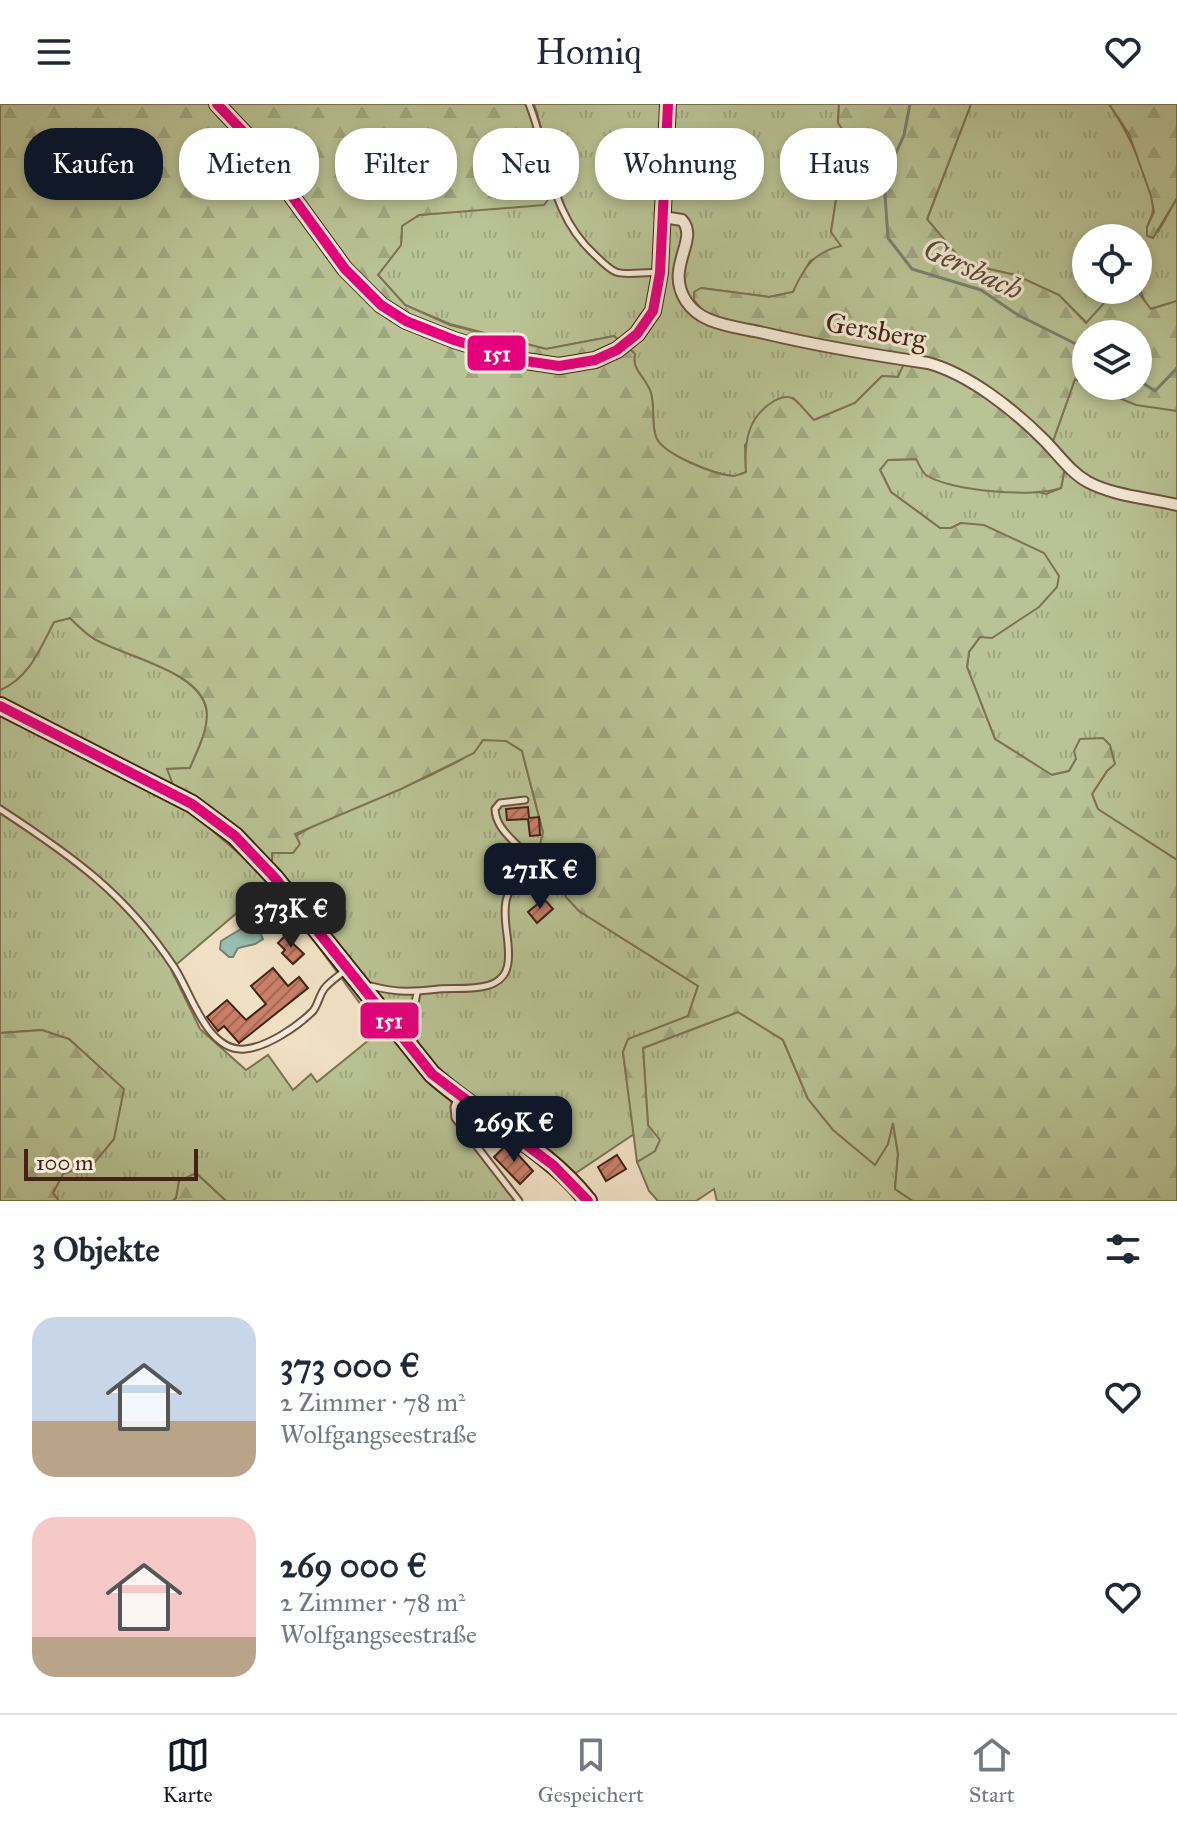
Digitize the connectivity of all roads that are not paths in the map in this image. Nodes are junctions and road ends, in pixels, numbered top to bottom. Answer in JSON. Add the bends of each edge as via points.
{"nodes":[{"id":1,"x":217,"y":104,"type":"edge"},
{"id":2,"x":529,"y":104,"type":"edge"},
{"id":3,"x":668,"y":104,"type":"edge"},
{"id":4,"x":663,"y":217,"type":"junction"},
{"id":5,"x":660,"y":273,"type":"junction"},
{"id":6,"x":1177,"y":505,"type":"edge"},
{"id":7,"x":0,"y":706,"type":"edge"},
{"id":8,"x":525,"y":800,"type":"dead end"},
{"id":9,"x":0,"y":809,"type":"edge"},
{"id":10,"x":348,"y":969,"type":"junction"},
{"id":11,"x":364,"y":990,"type":"junction"},
{"id":12,"x":417,"y":993,"type":"junction"},
{"id":13,"x":411,"y":1049,"type":"junction"},
{"id":14,"x":458,"y":1097,"type":"junction"},
{"id":15,"x":519,"y":1201,"type":"edge"},
{"id":16,"x":588,"y":1201,"type":"edge"}],
"edges":[{"from":1,"to":5,"type":"main road","via":[[251,140],[365,291],[398,316],[454,340],[542,365],[595,360],[625,345],[642,328],[653,311]]},
{"from":2,"to":5,"type":"lane","via":[[556,198],[578,238],[618,272]]},
{"from":3,"to":4,"type":"main road"},
{"from":4,"to":5,"type":"main road"},
{"from":4,"to":6,"type":"street","name":"Gersberg","via":[[682,220],[688,229],[679,280],[687,303],[703,317],[785,338],[937,365],[1012,410],[1088,482]]},
{"from":7,"to":10,"type":"main road","via":[[213,818],[264,865]]},
{"from":8,"to":12,"type":"lane","via":[[500,803],[495,809],[502,830],[528,858],[527,872],[507,896],[508,966],[499,980],[484,988]]},
{"from":9,"to":10,"type":"lane","via":[[69,853],[126,906],[153,935],[187,985],[200,1018],[220,1042],[242,1050],[268,1044],[314,1009],[325,988]]},
{"from":10,"to":11,"type":"main road"},
{"from":11,"to":12,"type":"lane","via":[[371,986]]},
{"from":11,"to":13,"type":"main road"},
{"from":12,"to":13,"type":"lane","via":[[412,1017],[416,1043]]},
{"from":13,"to":14,"type":"main road"},
{"from":14,"to":15,"type":"lane","via":[[455,1118]]},
{"from":14,"to":16,"type":"main road","via":[[538,1151]]}]}
